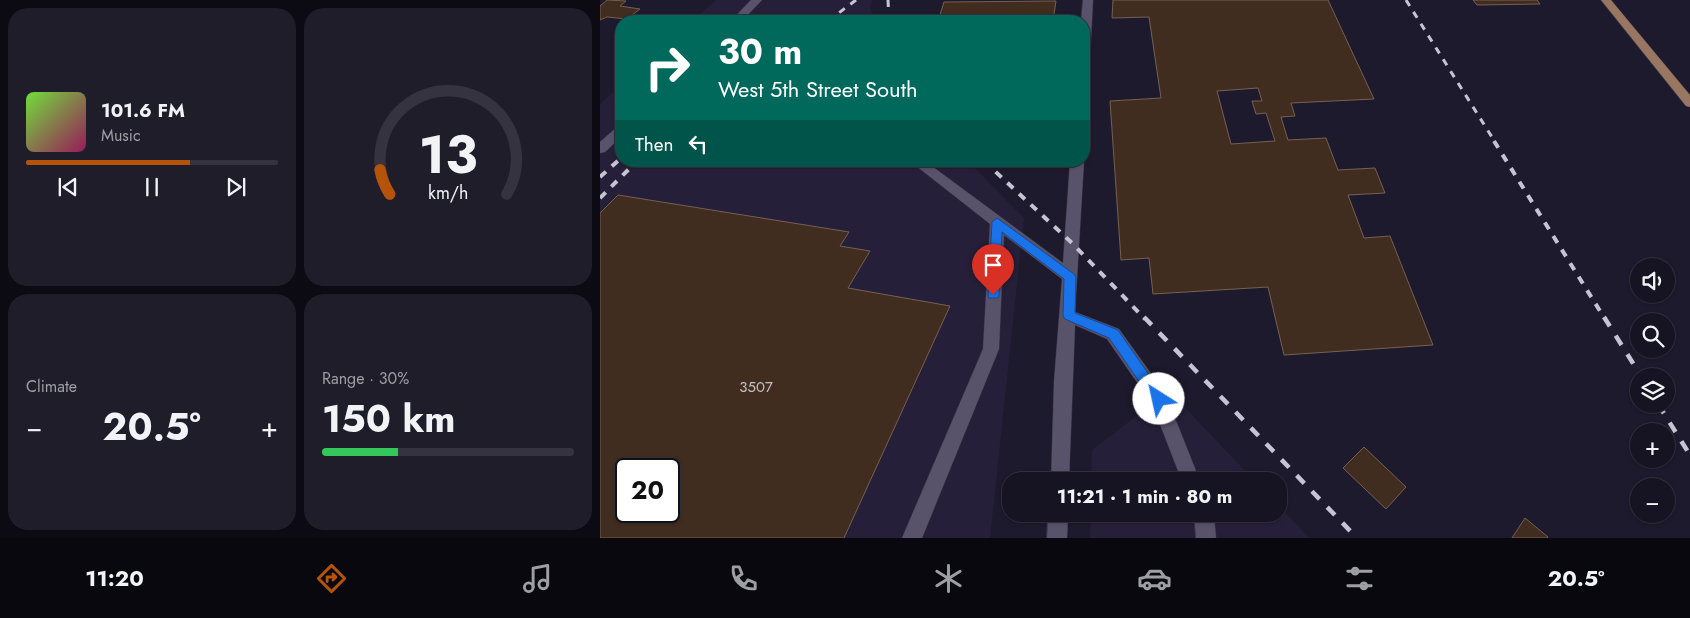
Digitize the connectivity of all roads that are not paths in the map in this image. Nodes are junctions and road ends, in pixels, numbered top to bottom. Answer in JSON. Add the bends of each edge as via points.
{"nodes":[{"id":1,"x":757,"y":0,"type":"edge"},
{"id":2,"x":1088,"y":0,"type":"edge"},
{"id":3,"x":1606,"y":0,"type":"edge"},
{"id":4,"x":742,"y":15,"type":"edge"},
{"id":5,"x":1087,"y":15,"type":"edge"},
{"id":6,"x":1690,"y":103,"type":"edge"},
{"id":7,"x":615,"y":135,"type":"edge"},
{"id":8,"x":600,"y":148,"type":"edge"},
{"id":9,"x":924,"y":167,"type":"edge"},
{"id":10,"x":1077,"y":167,"type":"edge"},
{"id":11,"x":997,"y":222,"type":"junction"},
{"id":12,"x":1070,"y":277,"type":"junction"},
{"id":13,"x":1069,"y":316,"type":"junction"},
{"id":14,"x":1060,"y":472,"type":"edge"},
{"id":15,"x":1187,"y":472,"type":"edge"},
{"id":16,"x":1058,"y":522,"type":"edge"},
{"id":17,"x":1205,"y":522,"type":"edge"},
{"id":18,"x":912,"y":538,"type":"edge"},
{"id":19,"x":1058,"y":538,"type":"edge"},
{"id":20,"x":1206,"y":538,"type":"edge"}],
"edges":[{"from":1,"to":4,"type":"street"},
{"from":2,"to":5,"type":"street"},
{"from":3,"to":6,"type":"main road"},
{"from":7,"to":8,"type":"street"},
{"from":9,"to":11,"type":"street"},
{"from":10,"to":12,"type":"street"},
{"from":11,"to":12,"type":"street"},
{"from":11,"to":18,"type":"street","via":[[990,349]]},
{"from":12,"to":13,"type":"street"},
{"from":13,"to":14,"type":"street"},
{"from":13,"to":15,"type":"street","via":[[1113,334],[1159,399]]},
{"from":16,"to":19,"type":"street"},
{"from":17,"to":20,"type":"street"}]}
